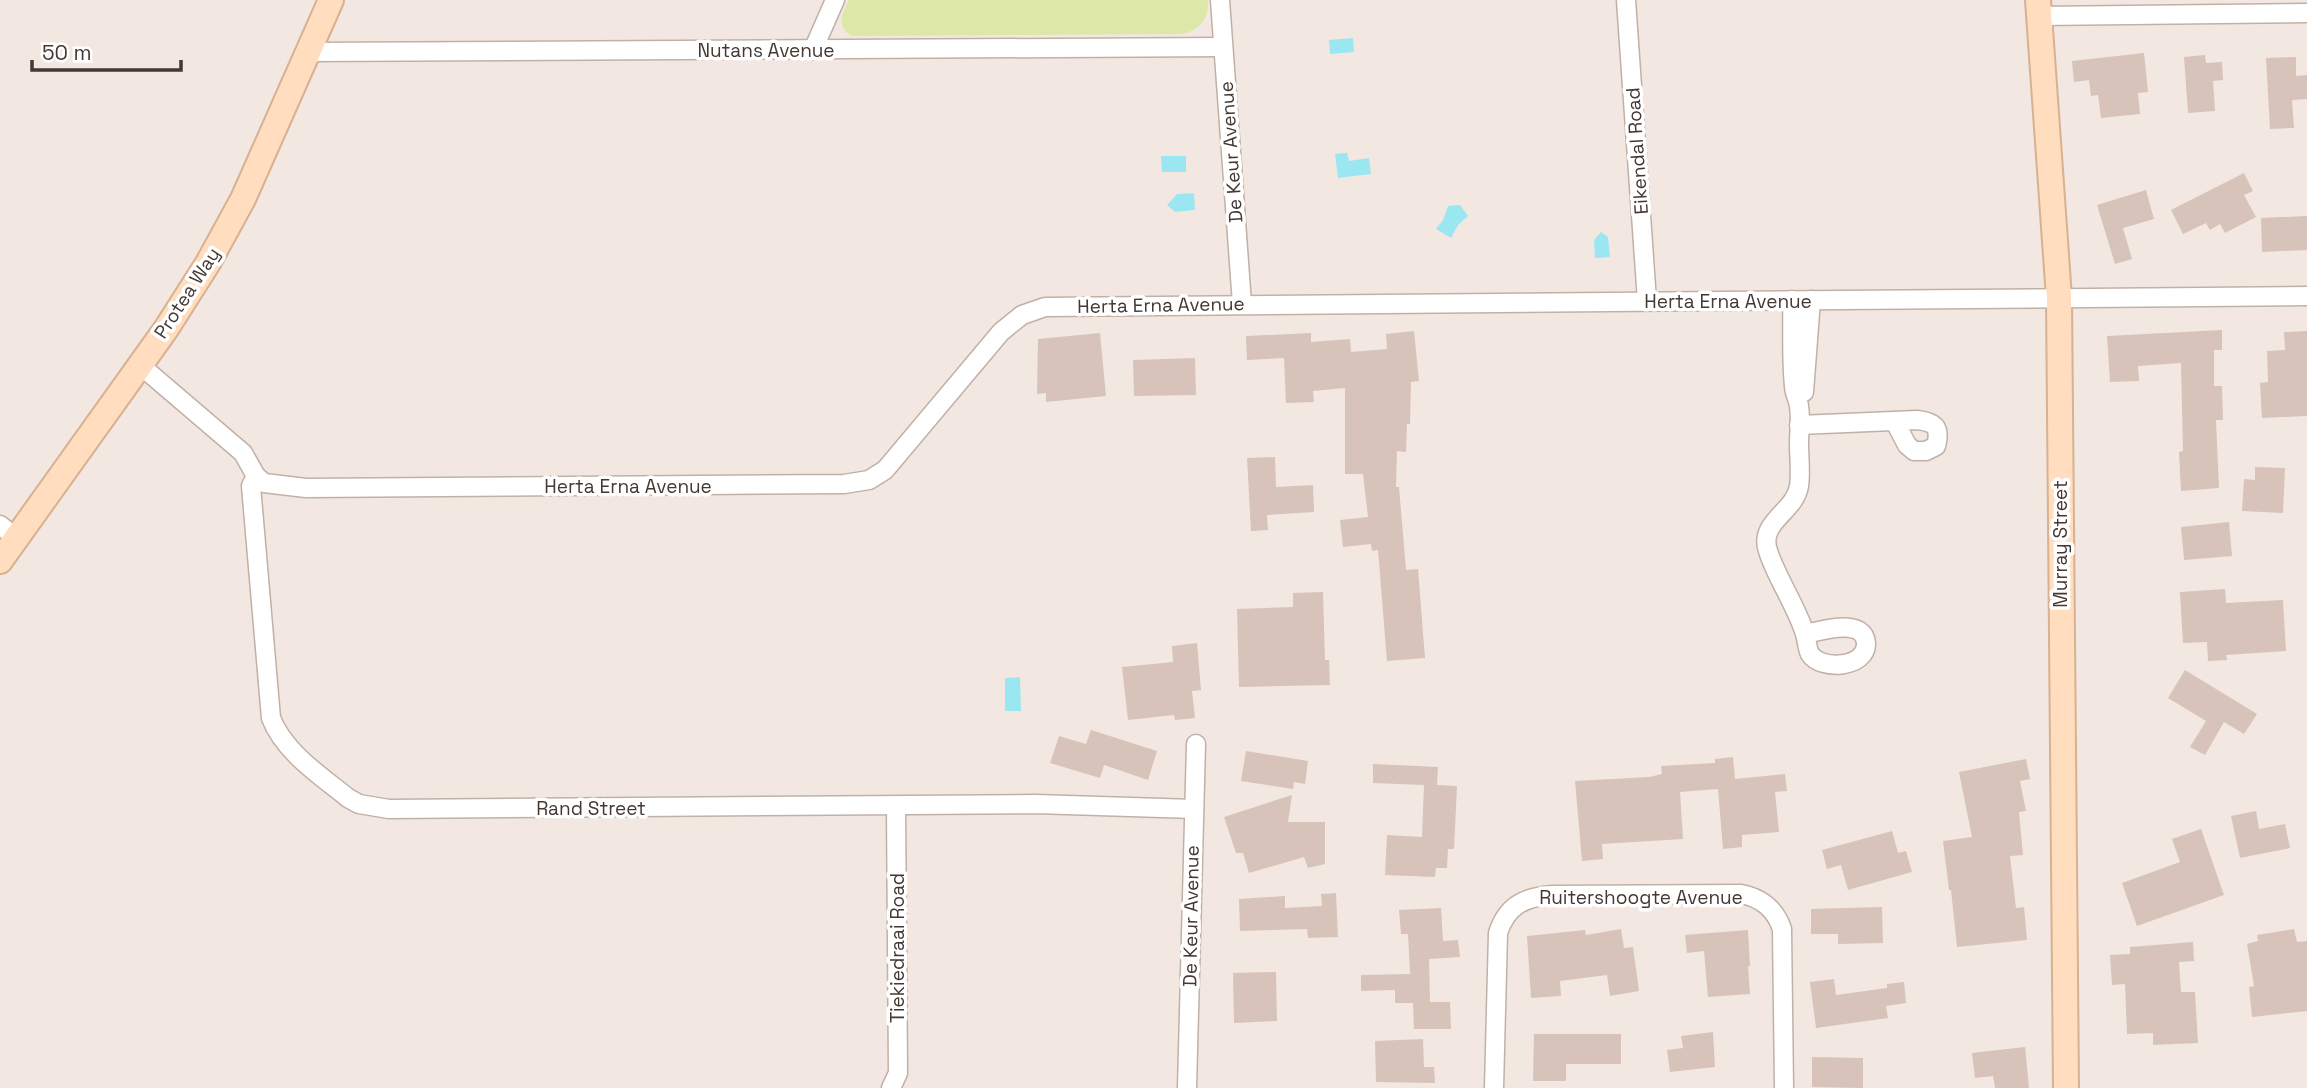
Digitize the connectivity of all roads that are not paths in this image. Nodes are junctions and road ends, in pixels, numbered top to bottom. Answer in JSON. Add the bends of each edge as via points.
{"nodes":[{"id":1,"x":331,"y":0,"type":"edge"},
{"id":2,"x":835,"y":0,"type":"edge"},
{"id":3,"x":1220,"y":0,"type":"edge"},
{"id":4,"x":1626,"y":0,"type":"edge"},
{"id":5,"x":2039,"y":8,"type":"edge"},
{"id":6,"x":2307,"y":13,"type":"edge"},
{"id":7,"x":1223,"y":47,"type":"junction"},
{"id":8,"x":813,"y":50,"type":"junction"},
{"id":9,"x":308,"y":52,"type":"junction"},
{"id":10,"x":2307,"y":296,"type":"edge"},
{"id":11,"x":2059,"y":298,"type":"junction"},
{"id":12,"x":1792,"y":300,"type":"junction"},
{"id":13,"x":1811,"y":300,"type":"junction"},
{"id":14,"x":1647,"y":301,"type":"junction"},
{"id":15,"x":1242,"y":304,"type":"junction"},
{"id":16,"x":1800,"y":360,"type":"junction"},
{"id":17,"x":140,"y":365,"type":"junction"},
{"id":18,"x":1895,"y":422,"type":"dead end"},
{"id":19,"x":1799,"y":425,"type":"junction"},
{"id":20,"x":256,"y":475,"type":"junction"},
{"id":21,"x":8,"y":532,"type":"edge"},
{"id":22,"x":0,"y":561,"type":"edge"},
{"id":23,"x":1805,"y":634,"type":"dead end"},
{"id":24,"x":1196,"y":744,"type":"dead end"},
{"id":25,"x":896,"y":806,"type":"junction"},
{"id":26,"x":1194,"y":809,"type":"junction"},
{"id":27,"x":891,"y":1088,"type":"edge"},
{"id":28,"x":1187,"y":1088,"type":"edge"},
{"id":29,"x":1493,"y":1088,"type":"edge"},
{"id":30,"x":1784,"y":1088,"type":"edge"},
{"id":31,"x":2066,"y":1088,"type":"edge"}],
"edges":[{"from":1,"to":9,"type":"street","name":"Protea Way"},
{"from":2,"to":8,"type":"street"},
{"from":3,"to":7,"type":"street","name":"De Keur Avenue"},
{"from":4,"to":14,"type":"street","name":"Eikendal Road"},
{"from":5,"to":6,"type":"street"},
{"from":5,"to":11,"type":"street","name":"Murray Street"},
{"from":7,"to":8,"type":"street","name":"Nutans Avenue"},
{"from":7,"to":15,"type":"street","name":"De Keur Avenue"},
{"from":8,"to":9,"type":"street","name":"Nutans Avenue"},
{"from":9,"to":17,"type":"street","name":"Protea Way","via":[[224,234],[191,292]]},
{"from":10,"to":11,"type":"street","name":"Herta Erna Avenue"},
{"from":11,"to":13,"type":"street","name":"Herta Erna Avenue"},
{"from":11,"to":31,"type":"street","name":"Murray Street"},
{"from":12,"to":13,"type":"street","name":"Herta Erna Avenue"},
{"from":12,"to":14,"type":"street","name":"Herta Erna Avenue"},
{"from":12,"to":16,"type":"street"},
{"from":13,"to":16,"type":"street"},
{"from":14,"to":15,"type":"street","name":"Herta Erna Avenue"},
{"from":15,"to":20,"type":"street","name":"Herta Erna Avenue","via":[[1057,306],[1022,315],[1001,331],[892,463],[878,476],[856,483],[306,488],[264,483]]},
{"from":16,"to":19,"type":"street","via":[[1794,387]]},
{"from":17,"to":20,"type":"street","via":[[243,453]]},
{"from":17,"to":21,"type":"street","name":"Protea Way"},
{"from":18,"to":19,"type":"street"},
{"from":19,"to":23,"type":"street","via":[[1799,487],[1769,528],[1766,542]]},
{"from":20,"to":25,"type":"street","name":"Rand Street","via":[[251,486],[271,718],[285,742],[359,804],[389,810]]},
{"from":21,"to":22,"type":"street","name":"Protea Way"},
{"from":24,"to":26,"type":"street","name":"De Keur Avenue"},
{"from":25,"to":26,"type":"street","name":"Rand Street"},
{"from":25,"to":27,"type":"street","name":"Tiekiedraai Road","via":[[898,1073]]},
{"from":26,"to":28,"type":"street","name":"De Keur Avenue"},
{"from":29,"to":30,"type":"street","name":"Ruitershoogte Avenue","via":[[1498,933],[1512,908],[1536,896],[1660,894],[1741,894],[1759,899],[1779,920]]}]}
